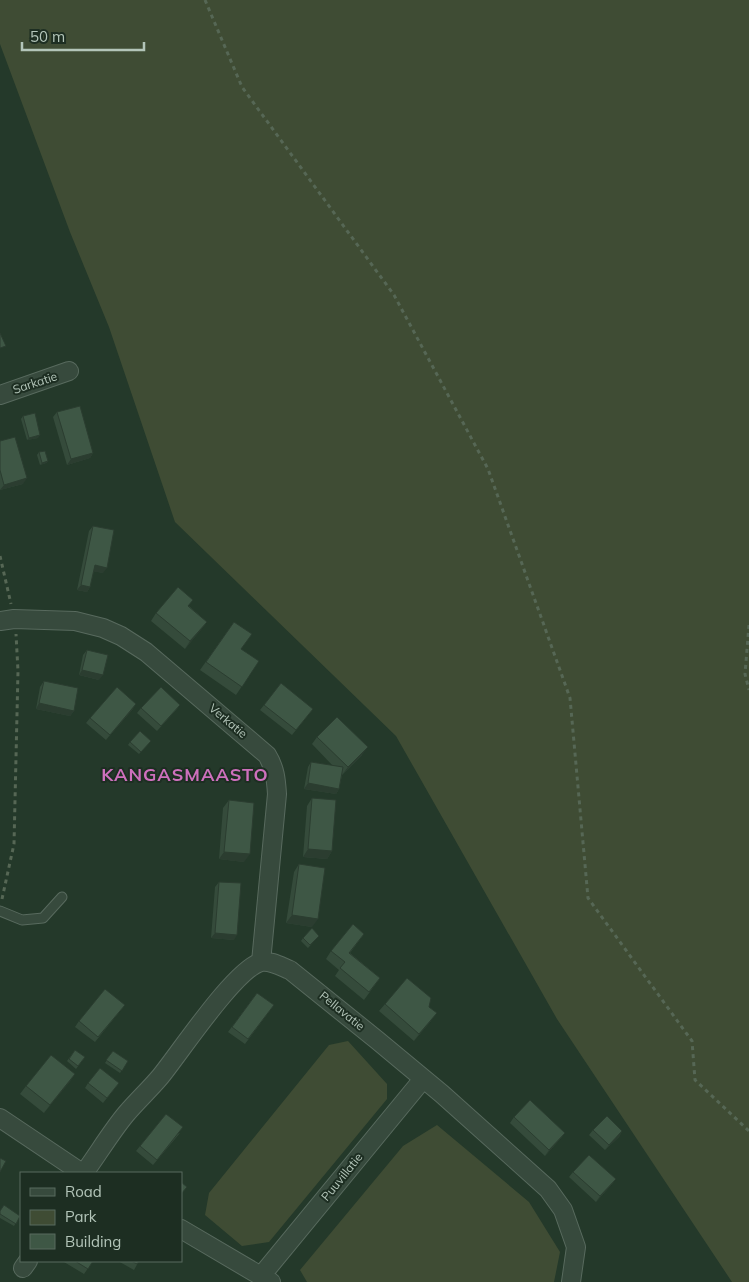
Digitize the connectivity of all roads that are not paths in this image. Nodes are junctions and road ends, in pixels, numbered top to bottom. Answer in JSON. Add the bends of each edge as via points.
{"nodes":[{"id":1,"x":69,"y":372,"type":"dead end"},
{"id":2,"x":0,"y":395,"type":"edge"},
{"id":3,"x":0,"y":621,"type":"edge"},
{"id":4,"x":62,"y":897,"type":"dead end"},
{"id":5,"x":0,"y":911,"type":"edge"},
{"id":6,"x":261,"y":962,"type":"junction"},
{"id":7,"x":423,"y":1079,"type":"junction"},
{"id":8,"x":0,"y":1118,"type":"edge"},
{"id":9,"x":81,"y":1172,"type":"edge"},
{"id":10,"x":84,"y":1172,"type":"edge"},
{"id":11,"x":182,"y":1231,"type":"edge"},
{"id":12,"x":267,"y":1279,"type":"edge"},
{"id":13,"x":571,"y":1282,"type":"edge"}],
"edges":[{"from":1,"to":2,"type":"street","name":"Sarkatie"},
{"from":3,"to":6,"type":"street","name":"Verkatie","via":[[75,621],[121,636],[146,652],[267,755],[273,766],[277,794]]},
{"from":4,"to":5,"type":"lane","via":[[43,918],[22,920]]},
{"from":6,"to":7,"type":"street","name":"Pellavatie","via":[[290,970]]},
{"from":6,"to":10,"type":"street","via":[[233,984],[160,1077],[126,1114]]},
{"from":7,"to":12,"type":"street","name":"Puuvillatie"},
{"from":7,"to":13,"type":"street","name":"Pellavatie","via":[[548,1189],[563,1210],[576,1247]]},
{"from":8,"to":9,"type":"street"},
{"from":11,"to":12,"type":"street"}]}
